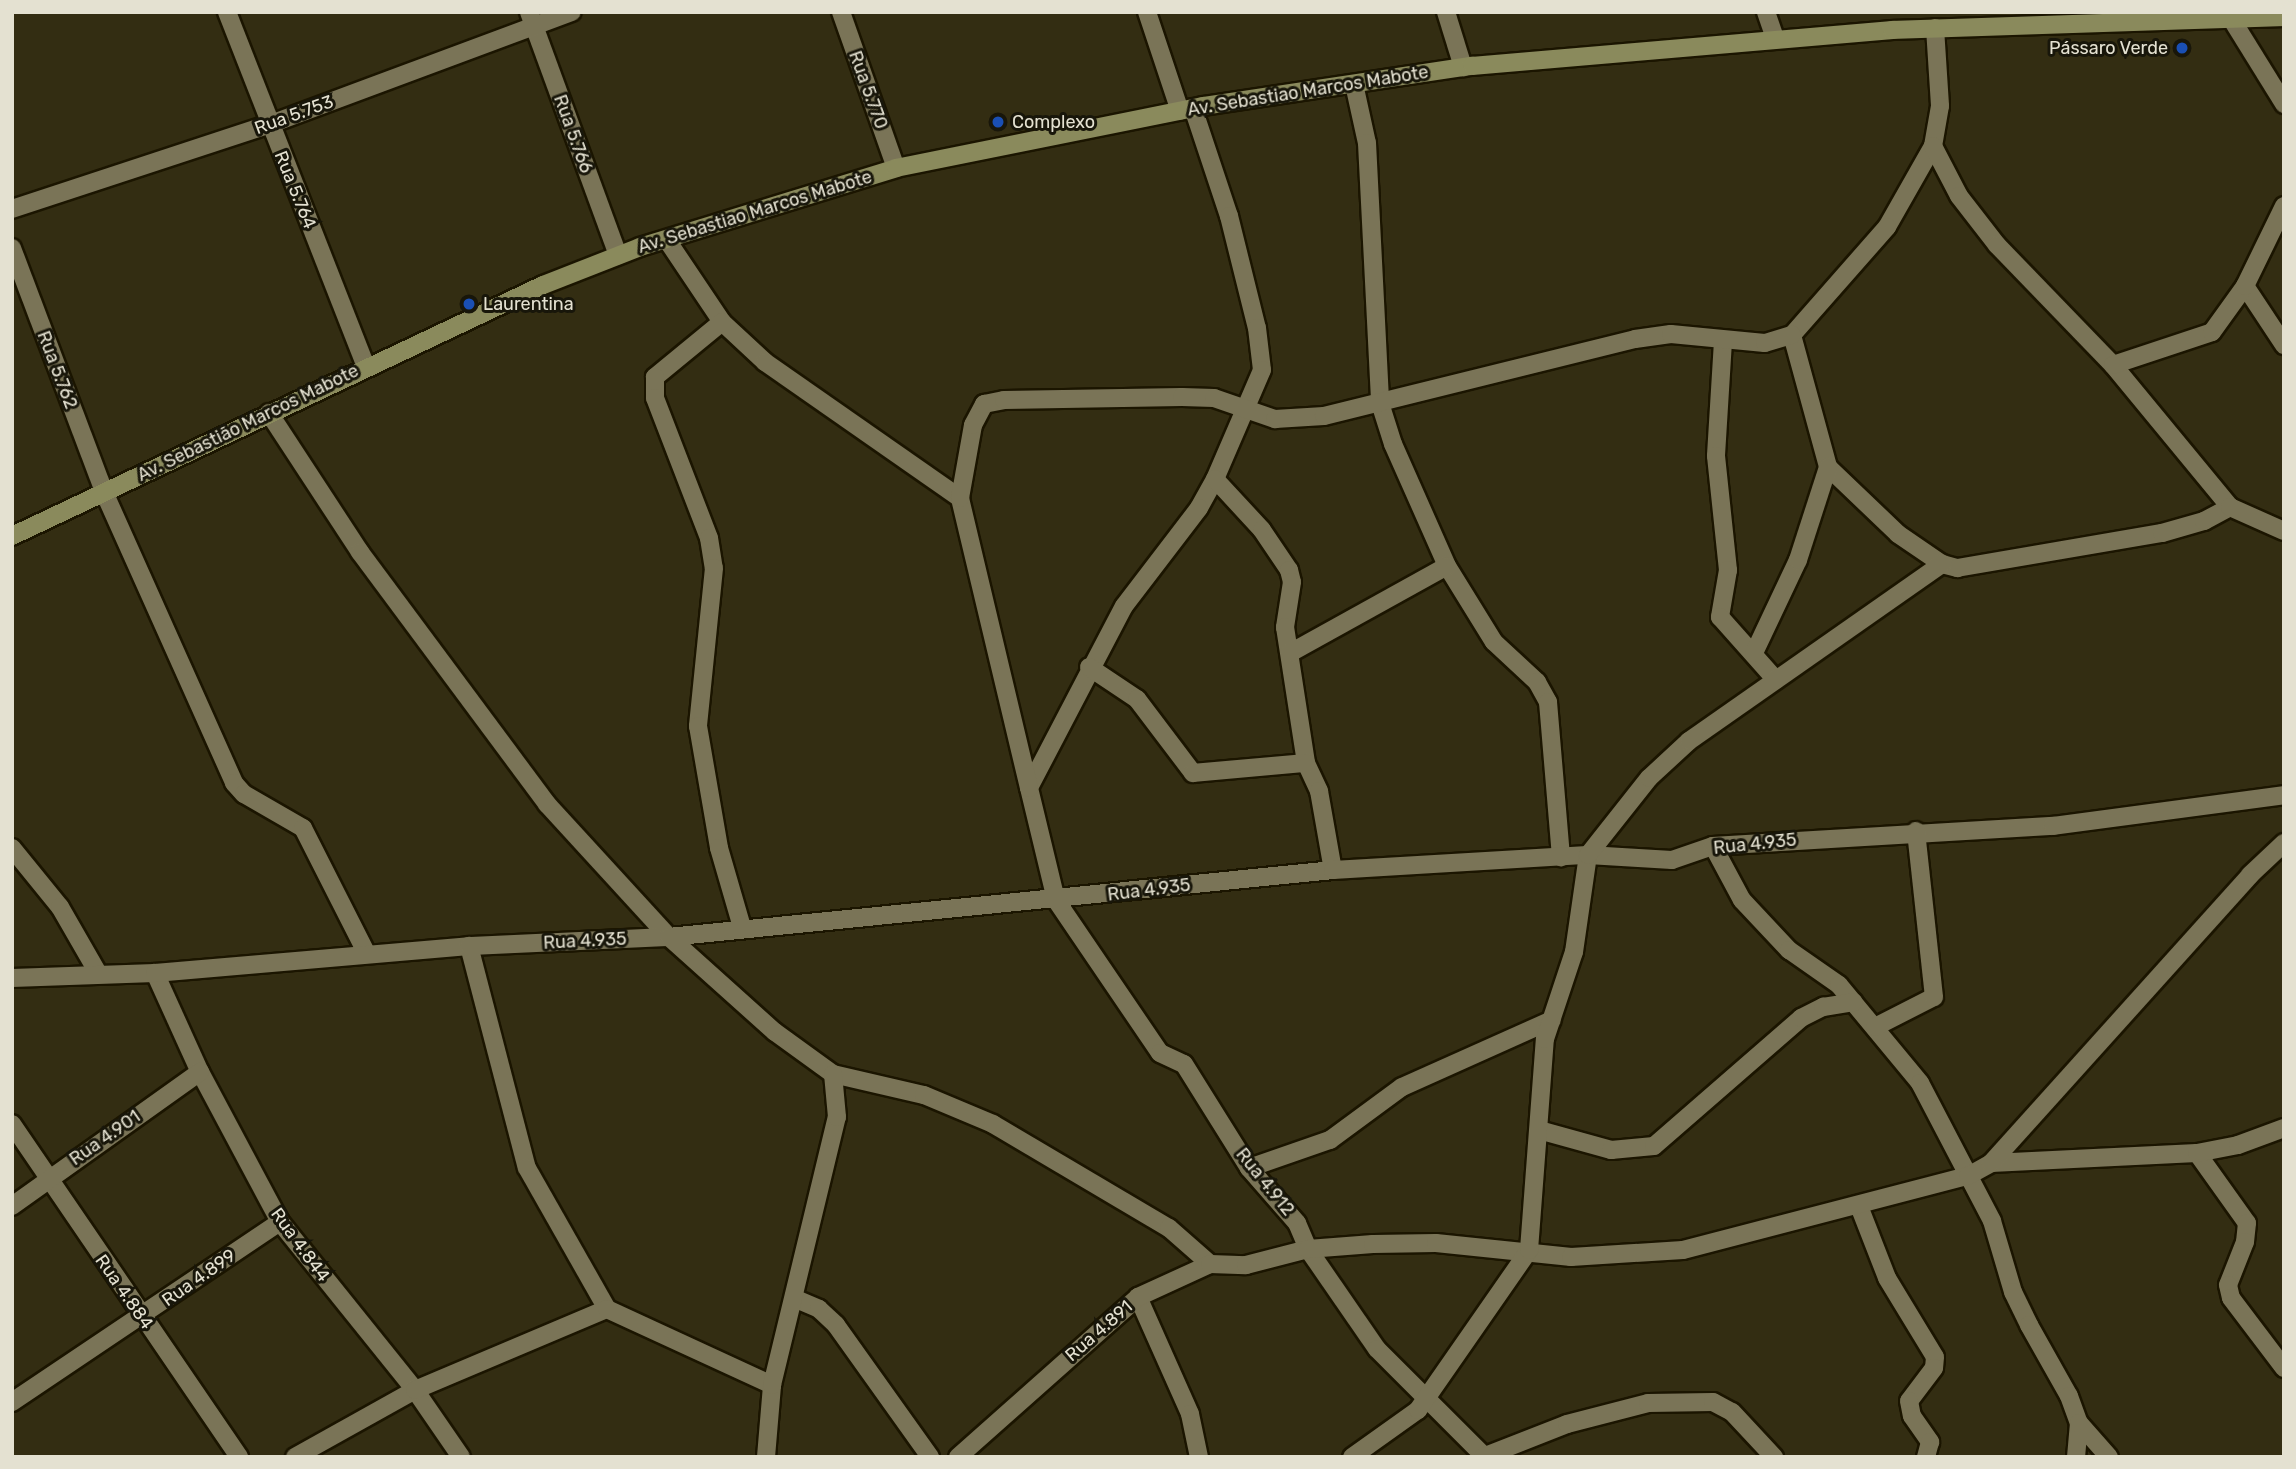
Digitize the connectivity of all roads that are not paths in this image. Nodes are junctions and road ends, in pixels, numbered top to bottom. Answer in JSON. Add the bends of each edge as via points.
{"nodes":[{"id":1,"x":227,"y":12,"type":"edge"},
{"id":2,"x":572,"y":12,"type":"edge"},
{"id":3,"x":841,"y":12,"type":"edge"},
{"id":4,"x":1147,"y":12,"type":"edge"},
{"id":5,"x":1446,"y":12,"type":"edge"},
{"id":6,"x":1766,"y":12,"type":"edge"},
{"id":7,"x":2284,"y":17,"type":"edge"},
{"id":8,"x":531,"y":19,"type":"edge"},
{"id":9,"x":2072,"y":20,"type":"edge"},
{"id":10,"x":2232,"y":20,"type":"junction"},
{"id":11,"x":1935,"y":28,"type":"junction"},
{"id":12,"x":1775,"y":38,"type":"junction"},
{"id":13,"x":1463,"y":67,"type":"junction"},
{"id":14,"x":1354,"y":83,"type":"junction"},
{"id":15,"x":2284,"y":104,"type":"edge"},
{"id":16,"x":1187,"y":109,"type":"junction"},
{"id":17,"x":268,"y":125,"type":"junction"},
{"id":18,"x":1933,"y":146,"type":"junction"},
{"id":19,"x":896,"y":168,"type":"junction"},
{"id":20,"x":2284,"y":206,"type":"edge"},
{"id":21,"x":12,"y":209,"type":"edge"},
{"id":22,"x":667,"y":240,"type":"junction"},
{"id":23,"x":12,"y":248,"type":"edge"},
{"id":24,"x":618,"y":255,"type":"junction"},
{"id":25,"x":2245,"y":286,"type":"junction"},
{"id":26,"x":484,"y":312,"type":"joint"},
{"id":27,"x":722,"y":322,"type":"junction"},
{"id":28,"x":1791,"y":335,"type":"junction"},
{"id":29,"x":1723,"y":341,"type":"junction"},
{"id":30,"x":2284,"y":345,"type":"edge"},
{"id":31,"x":2113,"y":365,"type":"junction"},
{"id":32,"x":366,"y":367,"type":"junction"},
{"id":33,"x":1380,"y":403,"type":"junction"},
{"id":34,"x":1247,"y":408,"type":"junction"},
{"id":35,"x":269,"y":412,"type":"junction"},
{"id":36,"x":1828,"y":467,"type":"junction"},
{"id":37,"x":1215,"y":480,"type":"junction"},
{"id":38,"x":104,"y":492,"type":"junction"},
{"id":39,"x":960,"y":498,"type":"junction"},
{"id":40,"x":2231,"y":507,"type":"junction"},
{"id":41,"x":2284,"y":531,"type":"edge"},
{"id":42,"x":12,"y":536,"type":"edge"},
{"id":43,"x":1941,"y":564,"type":"junction"},
{"id":44,"x":1447,"y":566,"type":"junction"},
{"id":45,"x":1290,"y":653,"type":"junction"},
{"id":46,"x":1754,"y":653,"type":"junction"},
{"id":47,"x":1089,"y":667,"type":"junction"},
{"id":48,"x":1776,"y":680,"type":"junction"},
{"id":49,"x":1306,"y":763,"type":"junction"},
{"id":50,"x":1029,"y":788,"type":"junction"},
{"id":51,"x":2284,"y":795,"type":"edge"},
{"id":52,"x":1916,"y":831,"type":"junction"},
{"id":53,"x":2284,"y":843,"type":"edge"},
{"id":54,"x":1713,"y":846,"type":"junction"},
{"id":55,"x":12,"y":848,"type":"edge"},
{"id":56,"x":1588,"y":855,"type":"junction"},
{"id":57,"x":1561,"y":857,"type":"junction"},
{"id":58,"x":1333,"y":870,"type":"junction"},
{"id":59,"x":1056,"y":900,"type":"junction"},
{"id":60,"x":742,"y":928,"type":"junction"},
{"id":61,"x":669,"y":937,"type":"junction"},
{"id":62,"x":469,"y":946,"type":"junction"},
{"id":63,"x":367,"y":954,"type":"junction"},
{"id":64,"x":97,"y":973,"type":"junction"},
{"id":65,"x":155,"y":973,"type":"junction"},
{"id":66,"x":12,"y":978,"type":"edge"},
{"id":67,"x":1854,"y":1002,"type":"junction"},
{"id":68,"x":1552,"y":1020,"type":"junction"},
{"id":69,"x":1875,"y":1027,"type":"junction"},
{"id":70,"x":200,"y":1072,"type":"junction"},
{"id":71,"x":833,"y":1074,"type":"junction"},
{"id":72,"x":12,"y":1124,"type":"edge"},
{"id":73,"x":2284,"y":1128,"type":"edge"},
{"id":74,"x":1539,"y":1130,"type":"junction"},
{"id":75,"x":2197,"y":1153,"type":"junction"},
{"id":76,"x":1992,"y":1163,"type":"junction"},
{"id":77,"x":1249,"y":1168,"type":"junction"},
{"id":78,"x":1968,"y":1176,"type":"junction"},
{"id":79,"x":46,"y":1180,"type":"junction"},
{"id":80,"x":12,"y":1206,"type":"edge"},
{"id":81,"x":1859,"y":1206,"type":"junction"},
{"id":82,"x":280,"y":1222,"type":"junction"},
{"id":83,"x":1308,"y":1249,"type":"junction"},
{"id":84,"x":1529,"y":1250,"type":"junction"},
{"id":85,"x":1210,"y":1264,"type":"junction"},
{"id":86,"x":1138,"y":1297,"type":"junction"},
{"id":87,"x":796,"y":1299,"type":"junction"},
{"id":88,"x":607,"y":1309,"type":"junction"},
{"id":89,"x":142,"y":1318,"type":"junction"},
{"id":90,"x":2284,"y":1368,"type":"edge"},
{"id":91,"x":772,"y":1385,"type":"junction"},
{"id":92,"x":415,"y":1390,"type":"junction"},
{"id":93,"x":1424,"y":1399,"type":"junction"},
{"id":94,"x":12,"y":1402,"type":"edge"},
{"id":95,"x":2079,"y":1423,"type":"junction"},
{"id":96,"x":1484,"y":1456,"type":"edge"},
{"id":97,"x":239,"y":1457,"type":"edge"},
{"id":98,"x":295,"y":1457,"type":"edge"},
{"id":99,"x":461,"y":1457,"type":"edge"},
{"id":100,"x":765,"y":1457,"type":"edge"},
{"id":101,"x":930,"y":1457,"type":"edge"},
{"id":102,"x":958,"y":1457,"type":"edge"},
{"id":103,"x":1199,"y":1457,"type":"edge"},
{"id":104,"x":1352,"y":1457,"type":"edge"},
{"id":105,"x":1774,"y":1457,"type":"edge"},
{"id":106,"x":1926,"y":1457,"type":"edge"},
{"id":107,"x":2076,"y":1457,"type":"edge"},
{"id":108,"x":2109,"y":1457,"type":"edge"}],
"edges":[{"from":1,"to":17,"type":"street","name":"Rua 5.764"},
{"from":2,"to":8,"type":"street","name":"Rua 5.753"},
{"from":3,"to":19,"type":"street","name":"Rua 5.770"},
{"from":4,"to":16,"type":"street"},
{"from":5,"to":13,"type":"street"},
{"from":6,"to":12,"type":"street"},
{"from":7,"to":10,"type":"main road","name":"Av. Sebastiao Marcos Mabote"},
{"from":8,"to":17,"type":"street","name":"Rua 5.753"},
{"from":8,"to":24,"type":"street","name":"Rua 5.766"},
{"from":9,"to":10,"type":"main road","name":"Av. Sebastiao Marcos Mabote"},
{"from":9,"to":11,"type":"main road","name":"Av. Sebastiao Marcos Mabote"},
{"from":10,"to":15,"type":"street"},
{"from":11,"to":12,"type":"main road","name":"Av. Sebastiao Marcos Mabote"},
{"from":11,"to":18,"type":"street","via":[[1940,106]]},
{"from":12,"to":13,"type":"main road","name":"Av. Sebastiao Marcos Mabote"},
{"from":13,"to":14,"type":"main road","name":"Av. Sebastiao Marcos Mabote"},
{"from":14,"to":16,"type":"main road","name":"Av. Sebastiao Marcos Mabote"},
{"from":14,"to":33,"type":"street","via":[[1367,143]]},
{"from":16,"to":19,"type":"main road","name":"Av. Sebastiao Marcos Mabote"},
{"from":16,"to":34,"type":"street","via":[[1229,216],[1257,328],[1262,370]]},
{"from":17,"to":21,"type":"street","name":"Rua 5.753"},
{"from":17,"to":32,"type":"street","name":"Rua 5.764"},
{"from":18,"to":28,"type":"street","via":[[1887,227]]},
{"from":18,"to":31,"type":"street","via":[[1958,196],[1997,245]]},
{"from":19,"to":22,"type":"main road","name":"Av. Sebastiao Marcos Mabote"},
{"from":20,"to":25,"type":"street"},
{"from":22,"to":24,"type":"main road","name":"Av. Sebastiao Marcos Mabote"},
{"from":22,"to":27,"type":"street"},
{"from":23,"to":38,"type":"street","name":"Rua 5.762"},
{"from":24,"to":26,"type":"main road","name":"Av. Sebastiao Marcos Mabote"},
{"from":25,"to":30,"type":"street"},
{"from":25,"to":31,"type":"street","via":[[2212,332]]},
{"from":26,"to":32,"type":"main road","name":"Av. Sebastião Marcos Mabote"},
{"from":27,"to":39,"type":"street","via":[[765,362]]},
{"from":27,"to":60,"type":"street","via":[[655,377],[656,398],[709,538],[714,568],[698,726],[719,848]]},
{"from":28,"to":29,"type":"street","via":[[1765,343]]},
{"from":28,"to":36,"type":"street"},
{"from":29,"to":33,"type":"street","via":[[1671,334],[1635,339]]},
{"from":29,"to":46,"type":"street","via":[[1716,457],[1728,570],[1720,617]]},
{"from":31,"to":40,"type":"street"},
{"from":32,"to":35,"type":"main road","name":"Av. Sebastião Marcos Mabote"},
{"from":33,"to":34,"type":"street","via":[[1324,416],[1275,419]]},
{"from":33,"to":44,"type":"street","via":[[1393,444]]},
{"from":34,"to":37,"type":"street"},
{"from":34,"to":39,"type":"street","via":[[1214,398],[1182,397],[992,401],[979,411],[973,425]]},
{"from":35,"to":38,"type":"main road","name":"Av. Sebastião Marcos Mabote"},
{"from":35,"to":61,"type":"street","via":[[360,552],[491,733],[547,804]]},
{"from":36,"to":43,"type":"street","via":[[1898,534]]},
{"from":36,"to":46,"type":"street","via":[[1798,560]]},
{"from":37,"to":45,"type":"street","via":[[1262,530],[1289,570],[1292,582],[1285,627]]},
{"from":37,"to":47,"type":"street","via":[[1124,606]]},
{"from":38,"to":42,"type":"main road","name":"Av. Sebastião Marcos Mabote"},
{"from":38,"to":63,"type":"street","name":"Rua 5.762","via":[[234,783],[244,794],[303,828]]},
{"from":39,"to":50,"type":"street"},
{"from":40,"to":41,"type":"street"},
{"from":40,"to":43,"type":"street","via":[[2204,521],[2162,533],[1993,565],[1957,568]]},
{"from":43,"to":48,"type":"street"},
{"from":44,"to":45,"type":"street"},
{"from":44,"to":57,"type":"street","via":[[1494,642],[1537,682],[1548,702]]},
{"from":45,"to":49,"type":"street"},
{"from":46,"to":48,"type":"street"},
{"from":47,"to":49,"type":"street","via":[[1137,699],[1193,773]]},
{"from":47,"to":50,"type":"street"},
{"from":48,"to":56,"type":"street","via":[[1689,741],[1650,778]]},
{"from":49,"to":58,"type":"street","via":[[1319,791]]},
{"from":50,"to":59,"type":"street"},
{"from":51,"to":52,"type":"street","name":"Rua 4.935","via":[[2053,825]]},
{"from":52,"to":54,"type":"street","name":"Rua 4.935"},
{"from":52,"to":69,"type":"street","via":[[1934,997]]},
{"from":53,"to":76,"type":"street","via":[[2241,884]]},
{"from":54,"to":56,"type":"street","name":"Rua 4.935","via":[[1672,860]]},
{"from":54,"to":67,"type":"street","via":[[1742,900]]},
{"from":55,"to":64,"type":"street","via":[[60,907]]},
{"from":56,"to":57,"type":"street","name":"Rua 4.935"},
{"from":56,"to":68,"type":"street","via":[[1574,952]]},
{"from":57,"to":58,"type":"street","name":"Rua 4.935"},
{"from":58,"to":59,"type":"street","name":"Rua 4.935"},
{"from":59,"to":60,"type":"street","name":"Rua 4.935"},
{"from":59,"to":77,"type":"street","name":"Rua 4.912","via":[[1160,1053],[1184,1065]]},
{"from":60,"to":61,"type":"street","name":"Rua 4.935"},
{"from":61,"to":62,"type":"street","name":"Rua 4.935"},
{"from":61,"to":71,"type":"street","via":[[775,1032]]},
{"from":62,"to":63,"type":"street","name":"Rua 4.935"},
{"from":62,"to":88,"type":"street","via":[[527,1168]]},
{"from":63,"to":65,"type":"street","name":"Rua 4.935"},
{"from":64,"to":65,"type":"street","name":"Rua 4.935"},
{"from":64,"to":66,"type":"street","name":"Rua 4.935"},
{"from":65,"to":70,"type":"street","name":"Rua 4.844"},
{"from":67,"to":69,"type":"street"},
{"from":67,"to":74,"type":"street","via":[[1823,1007],[1801,1018],[1654,1146],[1611,1150]]},
{"from":68,"to":74,"type":"street","via":[[1545,1039]]},
{"from":68,"to":77,"type":"street","via":[[1402,1087],[1330,1140]]},
{"from":69,"to":78,"type":"street","via":[[1920,1083]]},
{"from":70,"to":79,"type":"street","name":"Rua 4.901"},
{"from":70,"to":82,"type":"street","name":"Rua 4.844"},
{"from":71,"to":85,"type":"street","via":[[924,1095],[993,1124],[1170,1228]]},
{"from":71,"to":87,"type":"street","via":[[837,1117],[810,1218]]},
{"from":72,"to":79,"type":"street","name":"Rua 4.884"},
{"from":73,"to":75,"type":"street","via":[[2238,1145]]},
{"from":74,"to":84,"type":"street"},
{"from":75,"to":76,"type":"street"},
{"from":75,"to":90,"type":"street","via":[[2247,1223],[2248,1233],[2228,1292]]},
{"from":76,"to":78,"type":"street","name":"Rua 4.891"},
{"from":77,"to":83,"type":"street","name":"Rua 4.912","via":[[1297,1223]]},
{"from":78,"to":81,"type":"street","name":"Rua 4.891"},
{"from":78,"to":95,"type":"street","via":[[1992,1221],[2013,1292]]},
{"from":79,"to":80,"type":"street","name":"Rua 4.901"},
{"from":79,"to":89,"type":"street","name":"Rua 4.884"},
{"from":81,"to":84,"type":"street","name":"Rua 4.891","via":[[1683,1250],[1571,1257]]},
{"from":81,"to":106,"type":"street","via":[[1886,1278],[1935,1357],[1934,1368],[1909,1401],[1912,1416],[1930,1442]]},
{"from":82,"to":89,"type":"street","name":"Rua 4.899"},
{"from":82,"to":92,"type":"street","name":"Rua 4.844"},
{"from":83,"to":84,"type":"street","name":"Rua 4.891","via":[[1436,1243]]},
{"from":83,"to":85,"type":"street","name":"Rua 4.891","via":[[1246,1265]]},
{"from":83,"to":93,"type":"street","name":"Rua 4.912","via":[[1377,1349]]},
{"from":84,"to":93,"type":"street"},
{"from":85,"to":86,"type":"street","name":"Rua 4.891"},
{"from":86,"to":102,"type":"street","name":"Rua 4.891"},
{"from":86,"to":103,"type":"street","via":[[1190,1415]]},
{"from":87,"to":91,"type":"street"},
{"from":87,"to":101,"type":"street","via":[[818,1309],[836,1325]]},
{"from":88,"to":91,"type":"street"},
{"from":88,"to":92,"type":"street"},
{"from":89,"to":94,"type":"street","name":"Rua 4.899"},
{"from":89,"to":97,"type":"street","name":"Rua 4.884"},
{"from":91,"to":100,"type":"street"},
{"from":92,"to":98,"type":"street"},
{"from":92,"to":99,"type":"street","name":"Rua 4.844"},
{"from":93,"to":96,"type":"street","name":"Rua 4.912"},
{"from":93,"to":104,"type":"street","via":[[1419,1410]]},
{"from":95,"to":107,"type":"street"},
{"from":95,"to":108,"type":"street"},
{"from":96,"to":105,"type":"street","via":[[1567,1424],[1648,1404],[1713,1402],[1732,1412]]}]}
